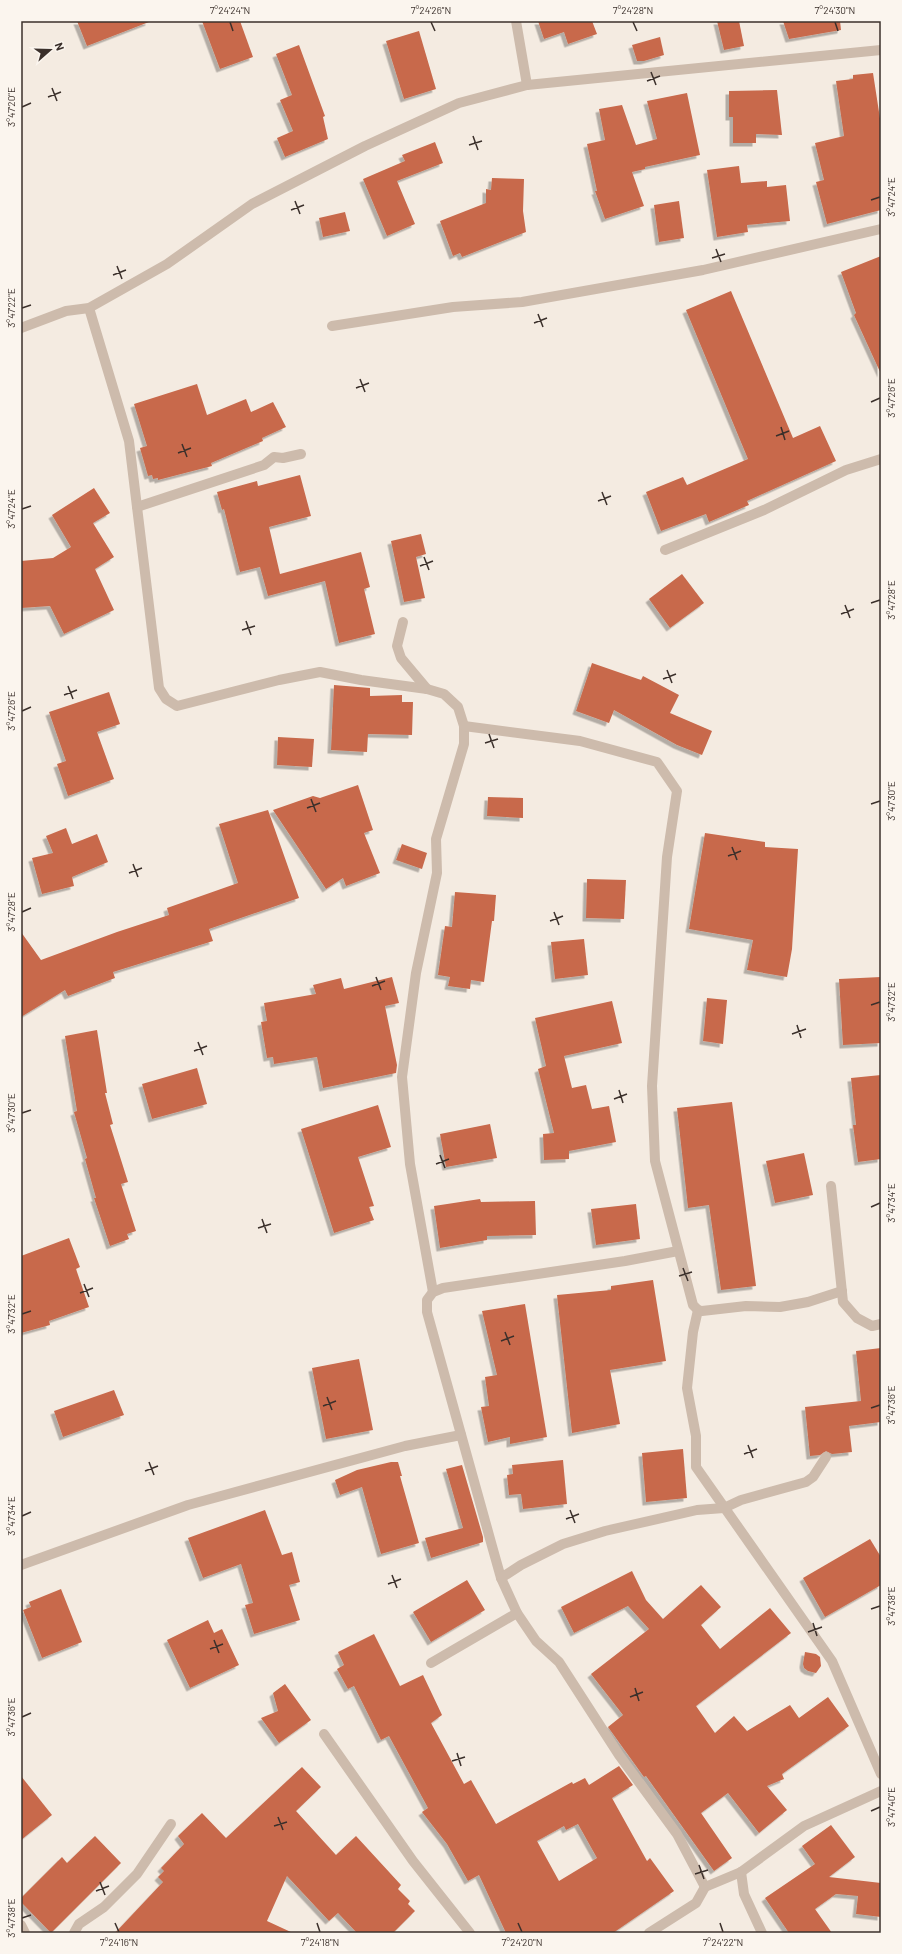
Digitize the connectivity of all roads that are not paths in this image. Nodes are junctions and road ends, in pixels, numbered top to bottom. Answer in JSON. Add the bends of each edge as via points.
{"nodes":[{"id":1,"x":516,"y":21,"type":"edge"},
{"id":2,"x":881,"y":50,"type":"edge"},
{"id":3,"x":527,"y":85,"type":"junction"},
{"id":4,"x":881,"y":229,"type":"edge"},
{"id":5,"x":90,"y":308,"type":"junction"},
{"id":6,"x":332,"y":326,"type":"dead end"},
{"id":7,"x":21,"y":328,"type":"edge"},
{"id":8,"x":301,"y":454,"type":"dead end"},
{"id":9,"x":881,"y":459,"type":"edge"},
{"id":10,"x":137,"y":507,"type":"junction"},
{"id":11,"x":665,"y":550,"type":"dead end"},
{"id":12,"x":403,"y":622,"type":"dead end"},
{"id":13,"x":428,"y":689,"type":"junction"},
{"id":14,"x":464,"y":726,"type":"junction"},
{"id":15,"x":831,"y":1186,"type":"dead end"},
{"id":16,"x":678,"y":1251,"type":"junction"},
{"id":17,"x":842,"y":1291,"type":"junction"},
{"id":18,"x":433,"y":1292,"type":"junction"},
{"id":19,"x":698,"y":1310,"type":"junction"},
{"id":20,"x":881,"y":1324,"type":"edge"},
{"id":21,"x":461,"y":1436,"type":"junction"},
{"id":22,"x":826,"y":1457,"type":"dead end"},
{"id":23,"x":724,"y":1508,"type":"junction"},
{"id":24,"x":21,"y":1565,"type":"edge"},
{"id":25,"x":501,"y":1578,"type":"junction"},
{"id":26,"x":517,"y":1613,"type":"junction"},
{"id":27,"x":432,"y":1663,"type":"dead end"},
{"id":28,"x":324,"y":1734,"type":"dead end"},
{"id":29,"x":881,"y":1774,"type":"edge"},
{"id":30,"x":881,"y":1790,"type":"edge"},
{"id":31,"x":172,"y":1824,"type":"dead end"},
{"id":32,"x":741,"y":1872,"type":"junction"},
{"id":33,"x":705,"y":1887,"type":"junction"},
{"id":34,"x":21,"y":1925,"type":"edge"},
{"id":35,"x":25,"y":1933,"type":"edge"},
{"id":36,"x":74,"y":1933,"type":"edge"},
{"id":37,"x":470,"y":1933,"type":"edge"},
{"id":38,"x":649,"y":1933,"type":"edge"},
{"id":39,"x":762,"y":1933,"type":"edge"}],
"edges":[{"from":1,"to":3,"type":"street"},
{"from":2,"to":3,"type":"street"},
{"from":3,"to":5,"type":"street","via":[[459,103],[365,146],[252,204],[168,264]]},
{"from":4,"to":6,"type":"street","via":[[695,271],[522,302],[453,307]]},
{"from":5,"to":7,"type":"street","via":[[66,311]]},
{"from":5,"to":10,"type":"street","via":[[129,441]]},
{"from":8,"to":10,"type":"street","via":[[274,457],[264,465]]},
{"from":9,"to":11,"type":"street","via":[[846,470],[764,510]]},
{"from":10,"to":13,"type":"street","via":[[159,688],[166,699],[177,706],[320,672]]},
{"from":12,"to":13,"type":"street","via":[[397,646],[401,658]]},
{"from":13,"to":14,"type":"street","via":[[444,694],[458,707]]},
{"from":14,"to":16,"type":"street","via":[[580,741],[657,762],[677,791],[667,856],[652,1086],[655,1161]]},
{"from":14,"to":18,"type":"street","via":[[464,744],[436,839],[437,873],[416,973],[402,1077],[410,1164]]},
{"from":15,"to":17,"type":"street"},
{"from":16,"to":18,"type":"street","via":[[443,1288]]},
{"from":16,"to":19,"type":"street","via":[[693,1305]]},
{"from":17,"to":19,"type":"street","via":[[808,1302],[780,1307],[746,1306]]},
{"from":17,"to":20,"type":"street","via":[[843,1302],[857,1318],[872,1326]]},
{"from":18,"to":21,"type":"street","via":[[427,1300],[427,1312]]},
{"from":19,"to":23,"type":"street","via":[[687,1388],[696,1436],[696,1467]]},
{"from":21,"to":24,"type":"street","via":[[406,1446],[188,1505]]},
{"from":21,"to":25,"type":"street"},
{"from":22,"to":23,"type":"street","via":[[813,1477],[806,1482],[741,1500]]},
{"from":23,"to":25,"type":"street","via":[[697,1510],[606,1531],[563,1544]]},
{"from":23,"to":29,"type":"street","via":[[832,1661]]},
{"from":25,"to":26,"type":"street"},
{"from":26,"to":27,"type":"street"},
{"from":26,"to":33,"type":"street","via":[[536,1641],[559,1662],[619,1755],[677,1834]]},
{"from":28,"to":37,"type":"street","via":[[413,1861]]},
{"from":30,"to":32,"type":"street","via":[[804,1826]]},
{"from":31,"to":36,"type":"street","via":[[137,1874],[104,1907],[79,1924]]},
{"from":32,"to":33,"type":"street"},
{"from":32,"to":39,"type":"street","via":[[744,1894]]},
{"from":33,"to":38,"type":"street","via":[[696,1904]]},
{"from":34,"to":35,"type":"street"}]}
